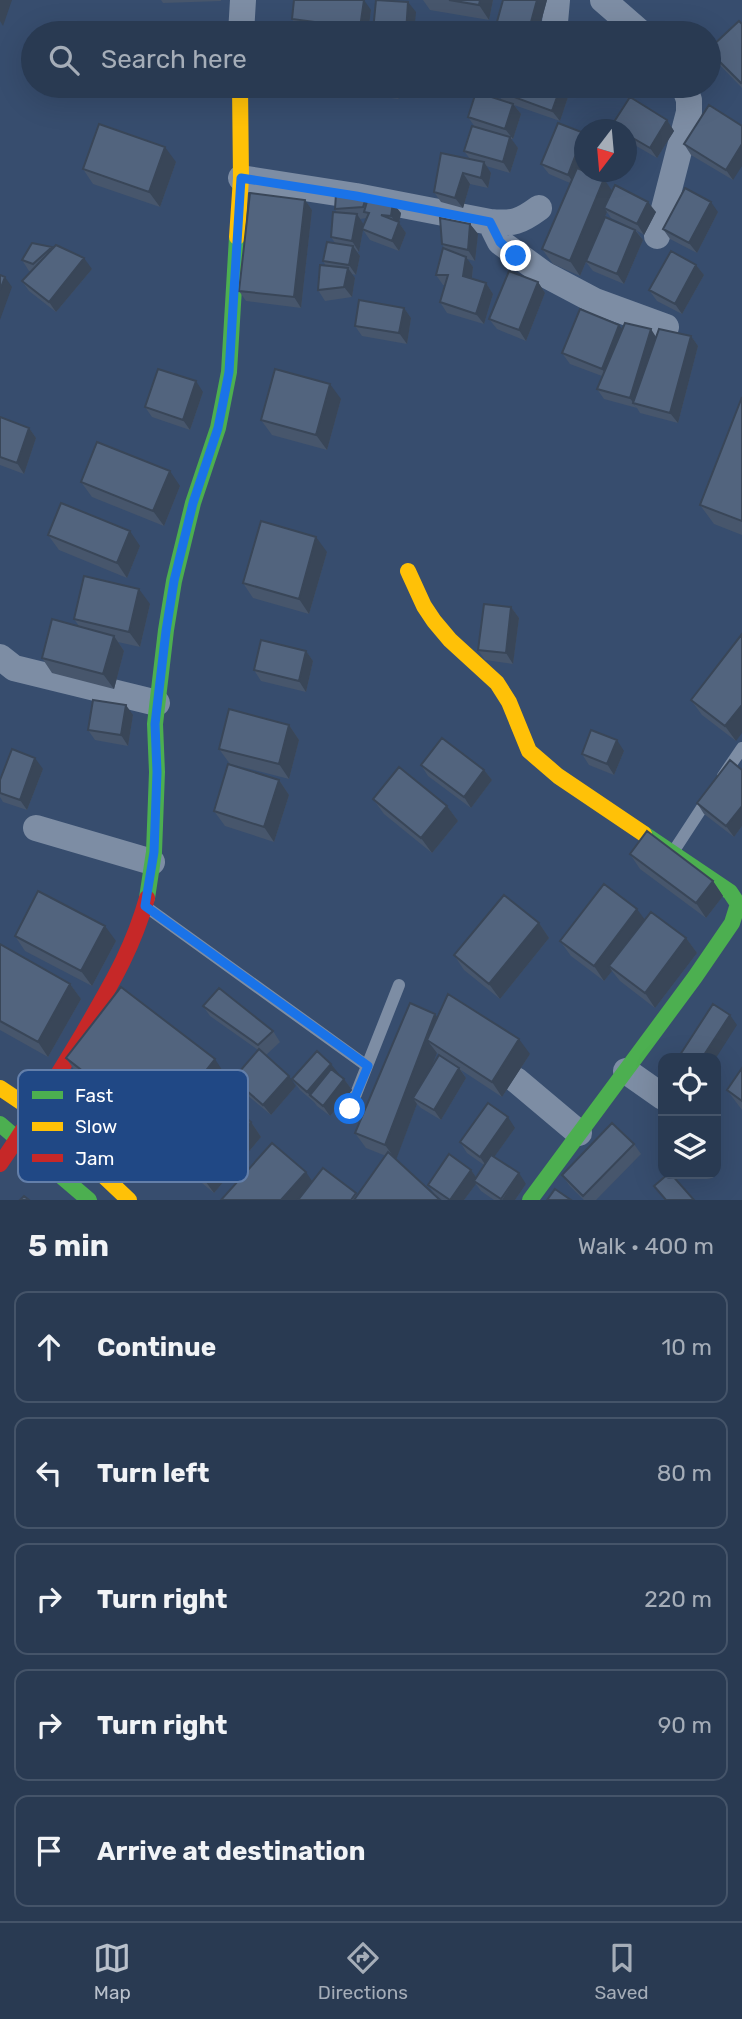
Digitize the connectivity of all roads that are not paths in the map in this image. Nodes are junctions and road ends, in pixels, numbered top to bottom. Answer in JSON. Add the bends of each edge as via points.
{"nodes":[{"id":1,"x":243,"y":0,"type":"edge"},
{"id":2,"x":557,"y":0,"type":"edge"},
{"id":3,"x":603,"y":0,"type":"edge"},
{"id":4,"x":242,"y":21,"type":"edge"},
{"id":5,"x":555,"y":21,"type":"edge"},
{"id":6,"x":627,"y":21,"type":"edge"},
{"id":7,"x":240,"y":98,"type":"edge"},
{"id":8,"x":688,"y":98,"type":"edge"},
{"id":9,"x":241,"y":178,"type":"junction"},
{"id":10,"x":539,"y":208,"type":"dead end"},
{"id":11,"x":490,"y":222,"type":"junction"},
{"id":12,"x":657,"y":236,"type":"dead end"},
{"id":13,"x":666,"y":327,"type":"edge"},
{"id":14,"x":408,"y":570,"type":"dead end"},
{"id":15,"x":0,"y":657,"type":"edge"},
{"id":16,"x":158,"y":703,"type":"junction"},
{"id":17,"x":742,"y":748,"type":"edge"},
{"id":18,"x":36,"y":828,"type":"dead end"},
{"id":19,"x":672,"y":852,"type":"junction"},
{"id":20,"x":152,"y":862,"type":"junction"},
{"id":21,"x":145,"y":906,"type":"junction"},
{"id":22,"x":399,"y":985,"type":"dead end"},
{"id":23,"x":368,"y":1066,"type":"junction"},
{"id":24,"x":62,"y":1070,"type":"edge"},
{"id":25,"x":626,"y":1071,"type":"junction"},
{"id":26,"x":516,"y":1080,"type":"dead end"},
{"id":27,"x":0,"y":1088,"type":"edge"},
{"id":28,"x":658,"y":1093,"type":"edge"},
{"id":29,"x":18,"y":1100,"type":"edge"},
{"id":30,"x":350,"y":1109,"type":"dead end"},
{"id":31,"x":0,"y":1124,"type":"edge"},
{"id":32,"x":579,"y":1133,"type":"junction"},
{"id":33,"x":18,"y":1138,"type":"edge"},
{"id":34,"x":18,"y":1140,"type":"edge"},
{"id":35,"x":0,"y":1164,"type":"edge"},
{"id":36,"x":70,"y":1182,"type":"edge"},
{"id":37,"x":110,"y":1182,"type":"edge"},
{"id":38,"x":89,"y":1200,"type":"edge"},
{"id":39,"x":129,"y":1200,"type":"edge"},
{"id":40,"x":530,"y":1200,"type":"edge"}],
"edges":[{"from":1,"to":4,"type":"street"},
{"from":2,"to":5,"type":"street"},
{"from":3,"to":6,"type":"street"},
{"from":7,"to":9,"type":"main road"},
{"from":8,"to":12,"type":"street","via":[[689,112]]},
{"from":9,"to":11,"type":"street"},
{"from":9,"to":16,"type":"main road","via":[[229,372],[218,428],[174,581]]},
{"from":10,"to":11,"type":"street","via":[[511,224]]},
{"from":11,"to":13,"type":"street","via":[[500,242],[544,274],[595,301]]},
{"from":14,"to":19,"type":"main road","via":[[434,621],[497,683],[529,751],[558,776]]},
{"from":15,"to":16,"type":"street","via":[[23,670]]},
{"from":16,"to":20,"type":"main road"},
{"from":17,"to":19,"type":"lane"},
{"from":18,"to":20,"type":"street"},
{"from":19,"to":25,"type":"main road","via":[[730,892],[738,904],[732,923]]},
{"from":20,"to":21,"type":"main road"},
{"from":21,"to":23,"type":"lane"},
{"from":21,"to":24,"type":"main road","via":[[124,963]]},
{"from":22,"to":23,"type":"lane"},
{"from":23,"to":30,"type":"lane"},
{"from":25,"to":28,"type":"street"},
{"from":25,"to":32,"type":"main road"},
{"from":26,"to":32,"type":"street"},
{"from":27,"to":29,"type":"main road"},
{"from":31,"to":33,"type":"main road"},
{"from":32,"to":40,"type":"main road"},
{"from":34,"to":35,"type":"main road"},
{"from":36,"to":38,"type":"main road"},
{"from":37,"to":39,"type":"main road"}]}
